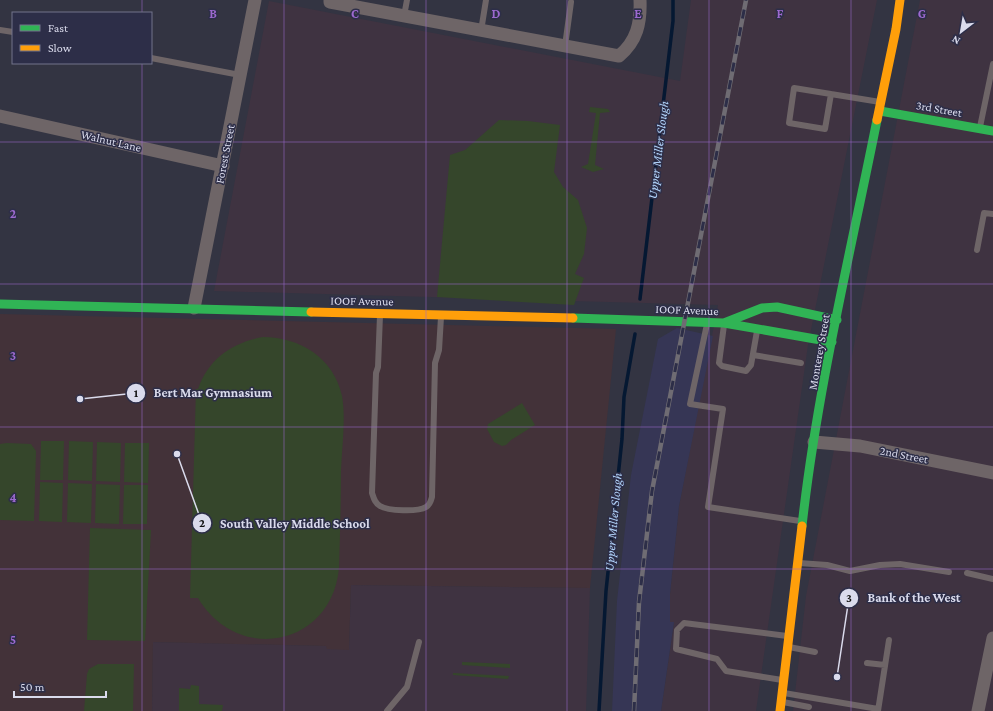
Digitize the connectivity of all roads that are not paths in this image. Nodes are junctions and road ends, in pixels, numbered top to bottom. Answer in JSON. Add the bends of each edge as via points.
{"nodes":[{"id":1,"x":254,"y":0,"type":"edge"},
{"id":2,"x":407,"y":0,"type":"edge"},
{"id":3,"x":486,"y":0,"type":"edge"},
{"id":4,"x":640,"y":0,"type":"edge"},
{"id":5,"x":900,"y":0,"type":"edge"},
{"id":6,"x":330,"y":1,"type":"edge"},
{"id":7,"x":571,"y":2,"type":"dead end"},
{"id":8,"x":404,"y":16,"type":"junction"},
{"id":9,"x":0,"y":30,"type":"edge"},
{"id":10,"x":481,"y":31,"type":"junction"},
{"id":11,"x":12,"y":32,"type":"edge"},
{"id":12,"x":565,"y":47,"type":"junction"},
{"id":13,"x":152,"y":58,"type":"edge"},
{"id":14,"x":993,"y":64,"type":"edge"},
{"id":15,"x":240,"y":75,"type":"junction"},
{"id":16,"x":831,"y":94,"type":"junction"},
{"id":17,"x":881,"y":107,"type":"junction"},
{"id":18,"x":0,"y":116,"type":"edge"},
{"id":19,"x":980,"y":129,"type":"junction"},
{"id":20,"x":993,"y":131,"type":"edge"},
{"id":21,"x":223,"y":166,"type":"junction"},
{"id":22,"x":993,"y":214,"type":"edge"},
{"id":23,"x":977,"y":250,"type":"dead end"},
{"id":24,"x":0,"y":304,"type":"edge"},
{"id":25,"x":194,"y":308,"type":"junction"},
{"id":26,"x":380,"y":313,"type":"junction"},
{"id":27,"x":441,"y":315,"type":"junction"},
{"id":28,"x":837,"y":320,"type":"junction"},
{"id":29,"x":707,"y":323,"type":"junction"},
{"id":30,"x":724,"y":323,"type":"junction"},
{"id":31,"x":757,"y":329,"type":"junction"},
{"id":32,"x":832,"y":342,"type":"junction"},
{"id":33,"x":753,"y":356,"type":"junction"},
{"id":34,"x":801,"y":363,"type":"dead end"},
{"id":35,"x":814,"y":442,"type":"junction"},
{"id":36,"x":993,"y":473,"type":"edge"},
{"id":37,"x":802,"y":521,"type":"junction"},
{"id":38,"x":798,"y":562,"type":"junction"},
{"id":39,"x":949,"y":572,"type":"dead end"},
{"id":40,"x":967,"y":573,"type":"dead end"},
{"id":41,"x":993,"y":579,"type":"edge"},
{"id":42,"x":789,"y":636,"type":"junction"},
{"id":43,"x":993,"y":638,"type":"edge"},
{"id":44,"x":889,"y":640,"type":"dead end"},
{"id":45,"x":419,"y":642,"type":"dead end"},
{"id":46,"x":788,"y":646,"type":"junction"},
{"id":47,"x":815,"y":652,"type":"dead end"},
{"id":48,"x":867,"y":663,"type":"dead end"},
{"id":49,"x":885,"y":665,"type":"junction"},
{"id":50,"x":784,"y":681,"type":"junction"},
{"id":51,"x":783,"y":692,"type":"junction"},
{"id":52,"x":781,"y":707,"type":"edge"},
{"id":53,"x":809,"y":707,"type":"dead end"},
{"id":54,"x":878,"y":710,"type":"edge"},
{"id":55,"x":387,"y":711,"type":"edge"},
{"id":56,"x":978,"y":711,"type":"edge"}],
"edges":[{"from":1,"to":15,"type":"street","name":"Forest Street"},
{"from":2,"to":8,"type":"lane"},
{"from":3,"to":10,"type":"lane"},
{"from":4,"to":12,"type":"street","via":[[641,12],[637,33],[628,48],[619,56]]},
{"from":5,"to":17,"type":"street","name":"Monterey Street"},
{"from":6,"to":8,"type":"street"},
{"from":7,"to":12,"type":"lane"},
{"from":8,"to":10,"type":"street"},
{"from":9,"to":11,"type":"lane"},
{"from":10,"to":12,"type":"street"},
{"from":13,"to":15,"type":"lane"},
{"from":14,"to":19,"type":"lane"},
{"from":15,"to":21,"type":"street","name":"Forest Street"},
{"from":16,"to":16,"type":"lane","via":[[794,88],[788,122],[825,129]]},
{"from":16,"to":17,"type":"lane"},
{"from":17,"to":19,"type":"street","name":"3rd Street"},
{"from":17,"to":28,"type":"street","name":"Monterey Street"},
{"from":18,"to":21,"type":"street","name":"Walnut Lane"},
{"from":19,"to":20,"type":"street","name":"3rd Street"},
{"from":21,"to":25,"type":"street","name":"Forest Street"},
{"from":22,"to":23,"type":"lane","via":[[984,213]]},
{"from":24,"to":25,"type":"street","name":"IOOF Avenue"},
{"from":25,"to":26,"type":"street","name":"IOOF Avenue"},
{"from":26,"to":27,"type":"street","name":"IOOF Avenue"},
{"from":26,"to":27,"type":"lane","via":[[372,493],[374,500],[386,509],[418,510],[430,504],[432,497],[435,363],[439,350]]},
{"from":27,"to":29,"type":"street","name":"IOOF Avenue"},
{"from":28,"to":30,"type":"street","name":"IOOF Avenue","via":[[777,307],[762,308]]},
{"from":28,"to":32,"type":"street","name":"Monterey Street"},
{"from":29,"to":30,"type":"street","name":"IOOF Avenue"},
{"from":29,"to":37,"type":"lane","via":[[690,404],[723,409],[708,507]]},
{"from":30,"to":31,"type":"street","name":"IOOF Avenue"},
{"from":30,"to":33,"type":"lane","via":[[719,363],[722,366],[746,371]]},
{"from":31,"to":32,"type":"street","name":"IOOF Avenue"},
{"from":31,"to":33,"type":"lane"},
{"from":32,"to":35,"type":"street","name":"Monterey Street"},
{"from":33,"to":34,"type":"lane"},
{"from":35,"to":36,"type":"street","name":"2nd Street","via":[[860,446]]},
{"from":35,"to":37,"type":"street","name":"Monterey Street"},
{"from":37,"to":38,"type":"street","name":"Monterey Street"},
{"from":38,"to":39,"type":"lane","via":[[850,571],[900,564]]},
{"from":38,"to":42,"type":"street","name":"Monterey Street"},
{"from":40,"to":41,"type":"lane"},
{"from":42,"to":46,"type":"street","name":"Monterey Street"},
{"from":42,"to":50,"type":"lane","via":[[684,623],[677,630],[676,649],[718,659],[726,671]]},
{"from":43,"to":56,"type":"street"},
{"from":44,"to":49,"type":"lane"},
{"from":45,"to":55,"type":"lane","via":[[407,687]]},
{"from":46,"to":47,"type":"lane"},
{"from":46,"to":50,"type":"street","name":"Monterey Street"},
{"from":48,"to":49,"type":"lane"},
{"from":49,"to":54,"type":"lane"},
{"from":50,"to":51,"type":"street","name":"Monterey Street"},
{"from":51,"to":52,"type":"street","name":"Monterey Street"},
{"from":51,"to":54,"type":"lane"},
{"from":52,"to":53,"type":"lane"}]}
